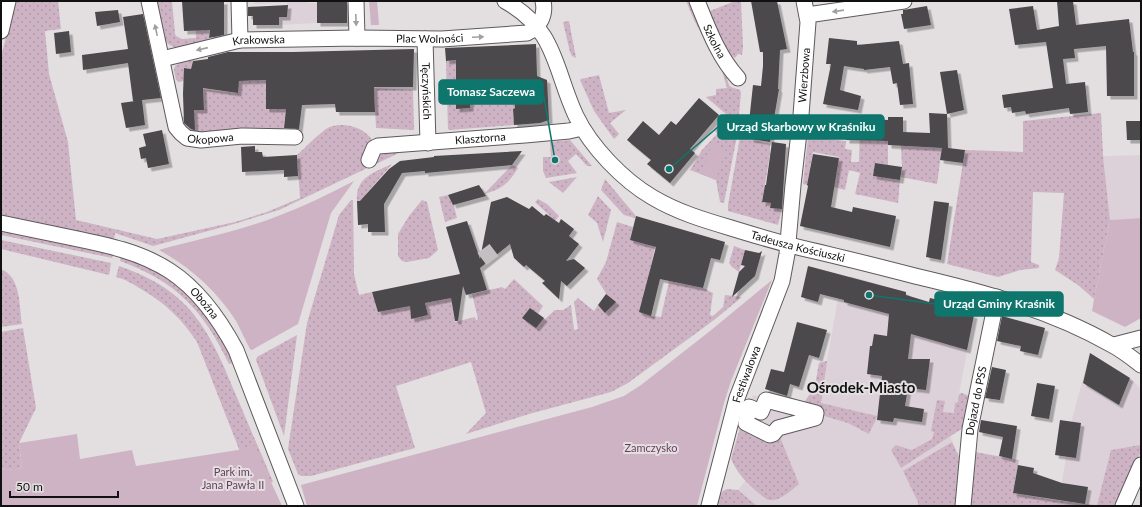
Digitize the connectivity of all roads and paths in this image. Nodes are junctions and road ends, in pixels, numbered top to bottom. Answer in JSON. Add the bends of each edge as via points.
{"nodes":[{"id":1,"x":8,"y":1,"type":"edge"},
{"id":2,"x":149,"y":1,"type":"edge"},
{"id":3,"x":239,"y":1,"type":"edge"},
{"id":4,"x":356,"y":1,"type":"edge"},
{"id":5,"x":505,"y":1,"type":"edge"},
{"id":6,"x":543,"y":1,"type":"edge"},
{"id":7,"x":697,"y":1,"type":"edge"},
{"id":8,"x":904,"y":1,"type":"edge"},
{"id":9,"x":806,"y":8,"type":"edge"},
{"id":10,"x":537,"y":26,"type":"junction"},
{"id":11,"x":1,"y":31,"type":"edge"},
{"id":12,"x":357,"y":38,"type":"junction"},
{"id":13,"x":425,"y":39,"type":"junction"},
{"id":14,"x":240,"y":40,"type":"junction"},
{"id":15,"x":162,"y":59,"type":"junction"},
{"id":16,"x":738,"y":78,"type":"dead end"},
{"id":17,"x":582,"y":128,"type":"junction"},
{"id":18,"x":295,"y":137,"type":"dead end"},
{"id":19,"x":428,"y":143,"type":"junction"},
{"id":20,"x":369,"y":160,"type":"dead end"},
{"id":21,"x":1,"y":223,"type":"edge"},
{"id":22,"x":788,"y":245,"type":"junction"},
{"id":23,"x":997,"y":297,"type":"junction"},
{"id":24,"x":1141,"y":338,"type":"edge"},
{"id":25,"x":1114,"y":345,"type":"junction"},
{"id":26,"x":1141,"y":364,"type":"edge"},
{"id":27,"x":1141,"y":465,"type":"edge"},
{"id":28,"x":296,"y":506,"type":"edge"},
{"id":29,"x":709,"y":506,"type":"edge"},
{"id":30,"x":963,"y":506,"type":"edge"},
{"id":31,"x":1123,"y":506,"type":"edge"}],
"edges":[{"from":1,"to":11,"type":"street"},
{"from":15,"to":2,"type":"street","name":"Okopowa","one_way":true},
{"from":3,"to":14,"type":"street"},
{"from":4,"to":12,"type":"street","one_way":true},
{"from":5,"to":10,"type":"street"},
{"from":6,"to":10,"type":"street","via":[[544,14]]},
{"from":7,"to":16,"type":"street","name":"Szkolna","via":[[720,53]]},
{"from":8,"to":9,"type":"street","one_way":true},
{"from":9,"to":22,"type":"street","name":"Wierzbowa","via":[[808,22]]},
{"from":13,"to":10,"type":"street","name":"Plac Wolności","one_way":true,"via":[[520,34],[527,33]]},
{"from":10,"to":17,"type":"street","name":"Tadeusza Kościuszki","via":[[552,50]]},
{"from":12,"to":13,"type":"street","name":"Plac Wolności"},
{"from":12,"to":14,"type":"street","name":"Krakowska"},
{"from":13,"to":19,"type":"street","name":"Tęczyńskich"},
{"from":14,"to":15,"type":"street","name":"Krakowska","one_way":true},
{"from":15,"to":18,"type":"street","name":"Okopowa","via":[[176,127],[187,138],[201,140],[242,136]]},
{"from":17,"to":19,"type":"street","name":"Klasztorna","via":[[533,135]]},
{"from":17,"to":22,"type":"street","name":"Tadeusza Kościuszki","via":[[621,174],[652,198],[710,222]]},
{"from":19,"to":20,"type":"street","name":"Klasztorna","via":[[378,146],[374,148]]},
{"from":21,"to":28,"type":"street","name":"Oboźna","via":[[85,240],[137,254],[171,272],[199,295],[225,330],[236,350]]},
{"from":22,"to":23,"type":"street","name":"Tadeusza Kościuszki"},
{"from":22,"to":29,"type":"street","name":"Festiwalowa","via":[[782,281],[737,398]]},
{"from":23,"to":25,"type":"street","name":"Tadeusza Kościuszki","via":[[1049,314]]},
{"from":23,"to":30,"type":"street","name":"Dojazd do PSS","via":[[970,429]]},
{"from":24,"to":25,"type":"street"},
{"from":25,"to":26,"type":"street","name":"Tadeusza Kościuszki"},
{"from":27,"to":31,"type":"street"}]}
